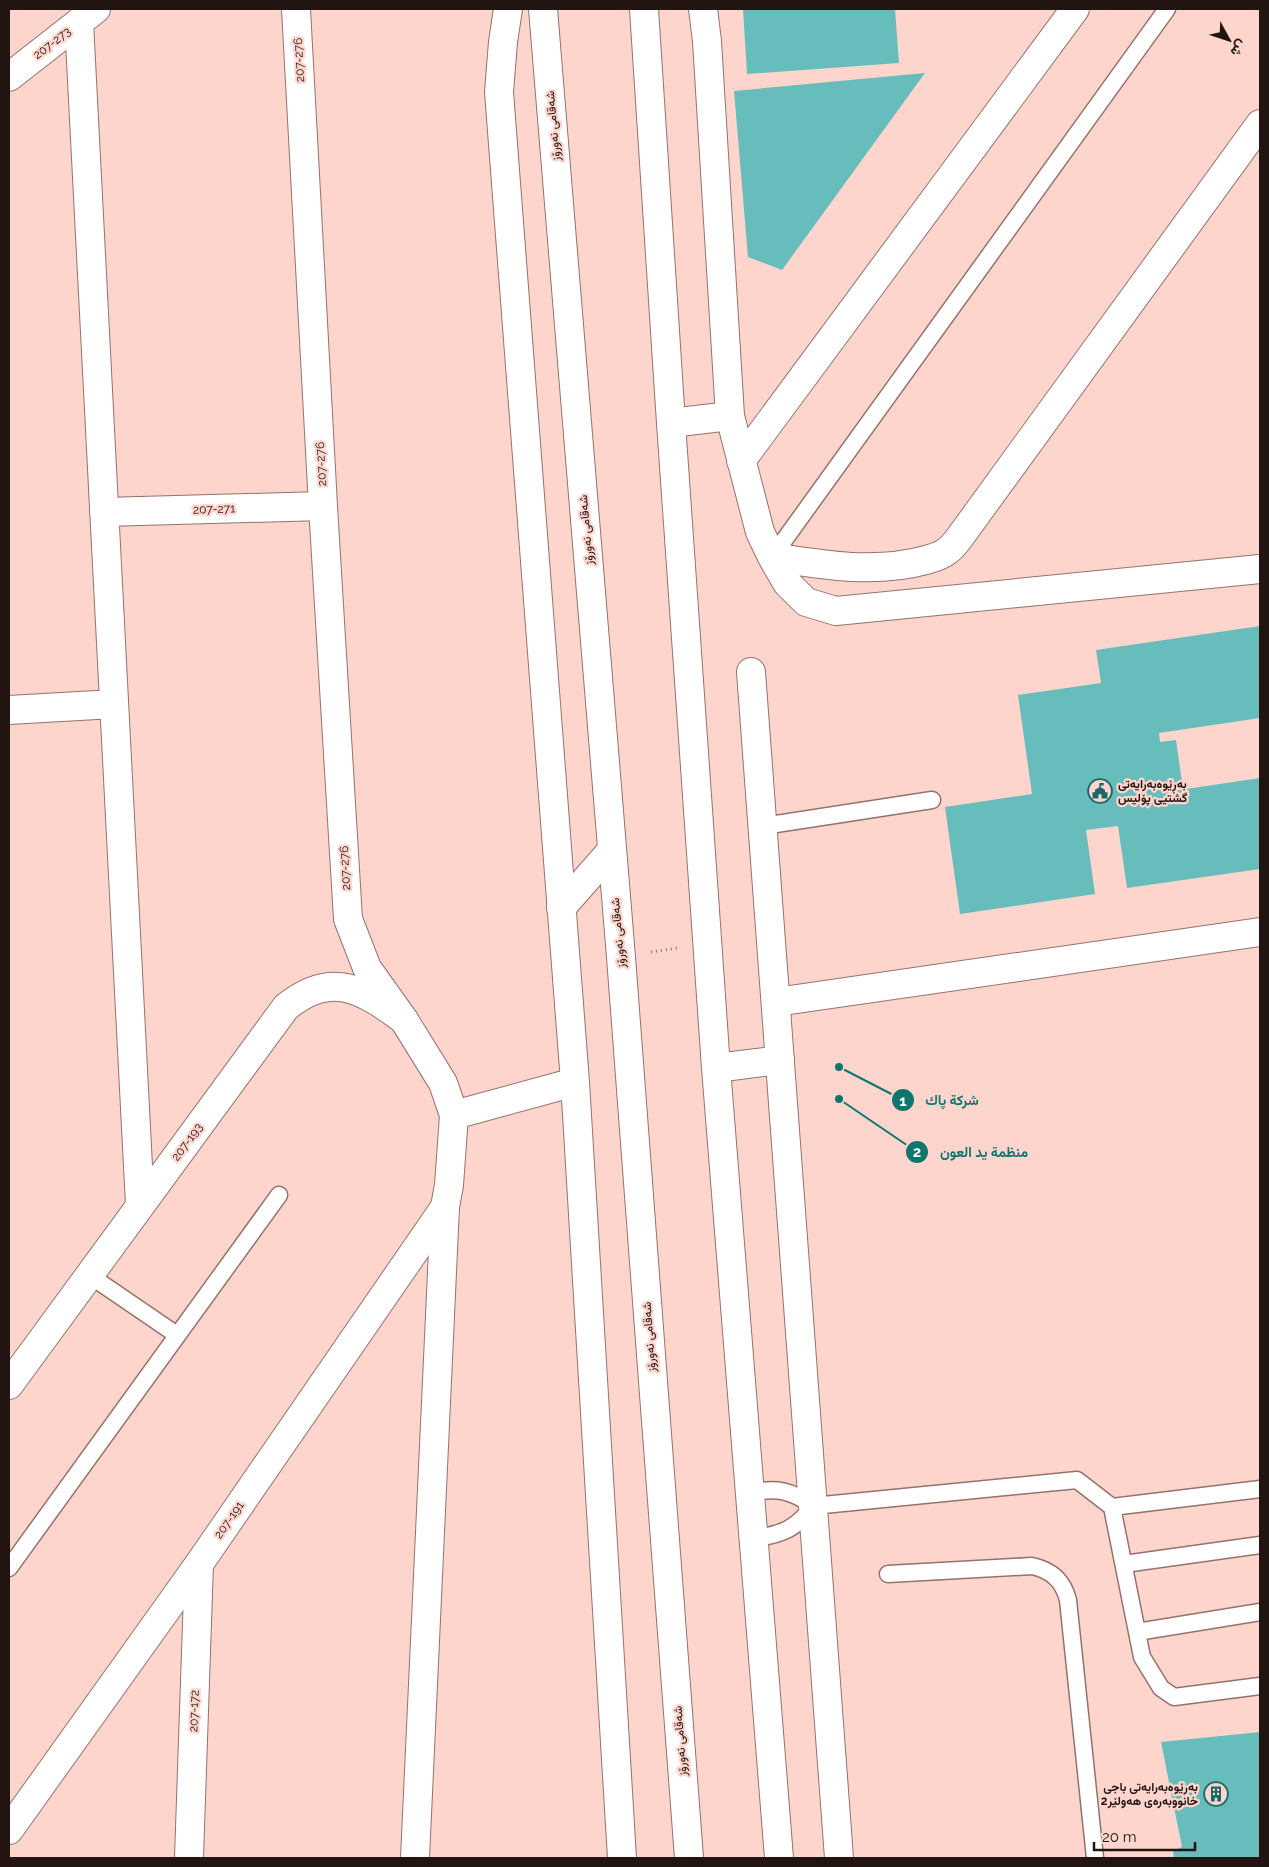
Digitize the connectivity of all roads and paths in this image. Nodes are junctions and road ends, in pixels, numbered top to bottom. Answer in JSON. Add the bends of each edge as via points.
{"nodes":[{"id":1,"x":296,"y":9,"type":"edge"},
{"id":2,"x":508,"y":9,"type":"edge"},
{"id":3,"x":543,"y":9,"type":"edge"},
{"id":4,"x":644,"y":9,"type":"edge"},
{"id":5,"x":703,"y":9,"type":"edge"},
{"id":6,"x":1075,"y":9,"type":"edge"},
{"id":7,"x":1168,"y":9,"type":"edge"},
{"id":8,"x":87,"y":15,"type":"edge"},
{"id":9,"x":9,"y":77,"type":"edge"},
{"id":10,"x":1260,"y":124,"type":"edge"},
{"id":11,"x":730,"y":416,"type":"junction"},
{"id":12,"x":671,"y":423,"type":"junction"},
{"id":13,"x":741,"y":461,"type":"junction"},
{"id":14,"x":323,"y":506,"type":"junction"},
{"id":15,"x":104,"y":512,"type":"junction"},
{"id":16,"x":772,"y":557,"type":"junction"},
{"id":17,"x":1260,"y":569,"type":"edge"},
{"id":18,"x":751,"y":672,"type":"dead end"},
{"id":19,"x":114,"y":704,"type":"junction"},
{"id":20,"x":9,"y":710,"type":"edge"},
{"id":21,"x":932,"y":800,"type":"dead end"},
{"id":22,"x":762,"y":826,"type":"junction"},
{"id":23,"x":612,"y":850,"type":"junction"},
{"id":24,"x":561,"y":908,"type":"junction"},
{"id":25,"x":1260,"y":932,"type":"edge"},
{"id":26,"x":776,"y":1002,"type":"junction"},
{"id":27,"x":404,"y":1020,"type":"junction"},
{"id":28,"x":780,"y":1060,"type":"junction"},
{"id":29,"x":716,"y":1068,"type":"junction"},
{"id":30,"x":575,"y":1082,"type":"junction"},
{"id":31,"x":454,"y":1115,"type":"junction"},
{"id":32,"x":279,"y":1195,"type":"dead end"},
{"id":33,"x":140,"y":1205,"type":"junction"},
{"id":34,"x":444,"y":1207,"type":"junction"},
{"id":35,"x":89,"y":1274,"type":"junction"},
{"id":36,"x":177,"y":1335,"type":"junction"},
{"id":37,"x":9,"y":1384,"type":"edge"},
{"id":38,"x":1260,"y":1489,"type":"edge"},
{"id":39,"x":751,"y":1492,"type":"junction"},
{"id":40,"x":813,"y":1506,"type":"junction"},
{"id":41,"x":1112,"y":1507,"type":"junction"},
{"id":42,"x":754,"y":1538,"type":"junction"},
{"id":43,"x":1260,"y":1545,"type":"edge"},
{"id":44,"x":199,"y":1564,"type":"junction"},
{"id":45,"x":1124,"y":1564,"type":"junction"},
{"id":46,"x":9,"y":1568,"type":"edge"},
{"id":47,"x":888,"y":1574,"type":"dead end"},
{"id":48,"x":1260,"y":1612,"type":"edge"},
{"id":49,"x":1137,"y":1632,"type":"junction"},
{"id":50,"x":1260,"y":1686,"type":"edge"},
{"id":51,"x":9,"y":1830,"type":"edge"},
{"id":52,"x":189,"y":1858,"type":"edge"},
{"id":53,"x":416,"y":1858,"type":"edge"},
{"id":54,"x":622,"y":1858,"type":"edge"},
{"id":55,"x":688,"y":1858,"type":"edge"},
{"id":56,"x":779,"y":1858,"type":"edge"},
{"id":57,"x":839,"y":1858,"type":"edge"},
{"id":58,"x":1095,"y":1858,"type":"edge"}],
"edges":[{"from":1,"to":14,"type":"street","name":"207-276"},
{"from":2,"to":24,"type":"street","via":[[498,92]]},
{"from":3,"to":23,"type":"street","name":"شەقامی نەورۆز"},
{"from":4,"to":12,"type":"street"},
{"from":5,"to":11,"type":"street"},
{"from":6,"to":13,"type":"street"},
{"from":7,"to":16,"type":"lane"},
{"from":8,"to":9,"type":"street","name":"207-273"},
{"from":8,"to":15,"type":"street"},
{"from":10,"to":16,"type":"street","via":[[947,552],[938,557],[881,568]]},
{"from":11,"to":12,"type":"street"},
{"from":11,"to":13,"type":"street"},
{"from":12,"to":29,"type":"street"},
{"from":13,"to":16,"type":"street","via":[[760,532]]},
{"from":14,"to":15,"type":"street","name":"207-271"},
{"from":14,"to":27,"type":"street","name":"207-276","via":[[348,920],[367,968]]},
{"from":15,"to":19,"type":"street"},
{"from":16,"to":17,"type":"street","via":[[787,583],[806,602],[836,611]]},
{"from":18,"to":22,"type":"street"},
{"from":19,"to":20,"type":"street"},
{"from":19,"to":33,"type":"street"},
{"from":21,"to":22,"type":"lane"},
{"from":22,"to":26,"type":"street"},
{"from":23,"to":24,"type":"street"},
{"from":23,"to":55,"type":"street","name":"شەقامی نەورۆز"},
{"from":24,"to":30,"type":"street"},
{"from":25,"to":26,"type":"street"},
{"from":26,"to":28,"type":"street"},
{"from":27,"to":31,"type":"street","name":"207-276","via":[[442,1083]]},
{"from":27,"to":33,"type":"street","name":"207-193","via":[[378,1001],[347,987],[331,986],[300,996],[286,1007]]},
{"from":28,"to":29,"type":"street"},
{"from":28,"to":40,"type":"street"},
{"from":29,"to":39,"type":"street"},
{"from":30,"to":31,"type":"street"},
{"from":30,"to":54,"type":"street"},
{"from":31,"to":34,"type":"street","via":[[450,1176]]},
{"from":32,"to":36,"type":"lane"},
{"from":33,"to":35,"type":"street","name":"207-193"},
{"from":34,"to":44,"type":"street","name":"207-191"},
{"from":34,"to":53,"type":"street"},
{"from":35,"to":36,"type":"lane"},
{"from":35,"to":37,"type":"street","name":"207-193"},
{"from":36,"to":46,"type":"lane"},
{"from":38,"to":41,"type":"lane"},
{"from":39,"to":40,"type":"lane","via":[[783,1491],[800,1496]]},
{"from":39,"to":42,"type":"street"},
{"from":40,"to":41,"type":"lane","via":[[1077,1480]]},
{"from":40,"to":42,"type":"lane","via":[[804,1519],[789,1529],[772,1536]]},
{"from":40,"to":57,"type":"street"},
{"from":41,"to":45,"type":"lane"},
{"from":42,"to":56,"type":"street"},
{"from":43,"to":45,"type":"lane"},
{"from":44,"to":51,"type":"street","name":"207-191"},
{"from":44,"to":52,"type":"street","name":"207-172"},
{"from":45,"to":49,"type":"lane"},
{"from":47,"to":58,"type":"lane","via":[[1032,1566],[1048,1571],[1060,1581],[1068,1600]]},
{"from":48,"to":49,"type":"lane"},
{"from":49,"to":50,"type":"lane","via":[[1142,1657],[1167,1694],[1187,1696]]}]}
